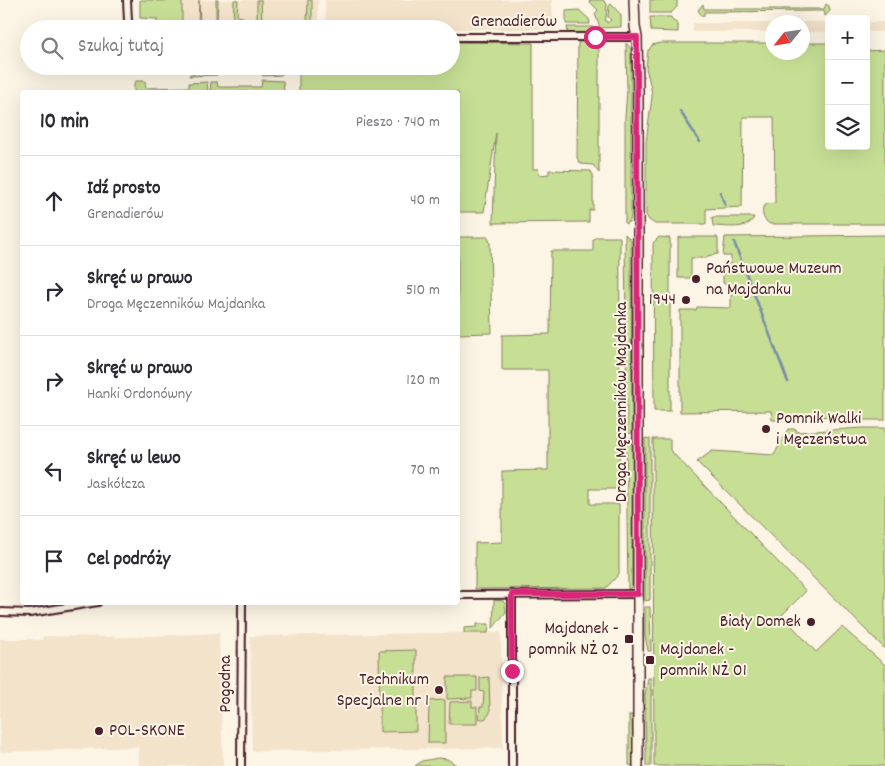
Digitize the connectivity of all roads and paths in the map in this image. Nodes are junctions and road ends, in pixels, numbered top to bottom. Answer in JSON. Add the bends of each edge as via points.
{"nodes":[{"id":1,"x":127,"y":0,"type":"edge"},
{"id":2,"x":634,"y":0,"type":"edge"},
{"id":3,"x":640,"y":0,"type":"edge"},
{"id":4,"x":128,"y":20,"type":"edge"},
{"id":5,"x":460,"y":37,"type":"edge"},
{"id":6,"x":637,"y":37,"type":"junction"},
{"id":7,"x":512,"y":594,"type":"junction"},
{"id":8,"x":638,"y":594,"type":"junction"},
{"id":9,"x":460,"y":595,"type":"edge"},
{"id":10,"x":79,"y":605,"type":"edge"},
{"id":11,"x":242,"y":605,"type":"edge"},
{"id":12,"x":0,"y":612,"type":"edge"},
{"id":13,"x":241,"y":766,"type":"edge"},
{"id":14,"x":512,"y":766,"type":"edge"},
{"id":15,"x":638,"y":766,"type":"edge"}],
"edges":[{"from":1,"to":4,"type":"street"},
{"from":2,"to":6,"type":"street","name":"Droga Męczenników Majdanka"},
{"from":3,"to":6,"type":"street","name":"Droga Męczenników Majdanka"},
{"from":5,"to":6,"type":"street","name":"Grenadierów"},
{"from":6,"to":8,"type":"street","name":"Droga Męczenników Majdanka"},
{"from":7,"to":8,"type":"street"},
{"from":7,"to":9,"type":"street"},
{"from":7,"to":14,"type":"street"},
{"from":8,"to":15,"type":"street","name":"Droga Męczenników Majdanka"},
{"from":10,"to":12,"type":"street","via":[[30,613]]},
{"from":11,"to":13,"type":"street","name":"Pogodna"}]}
